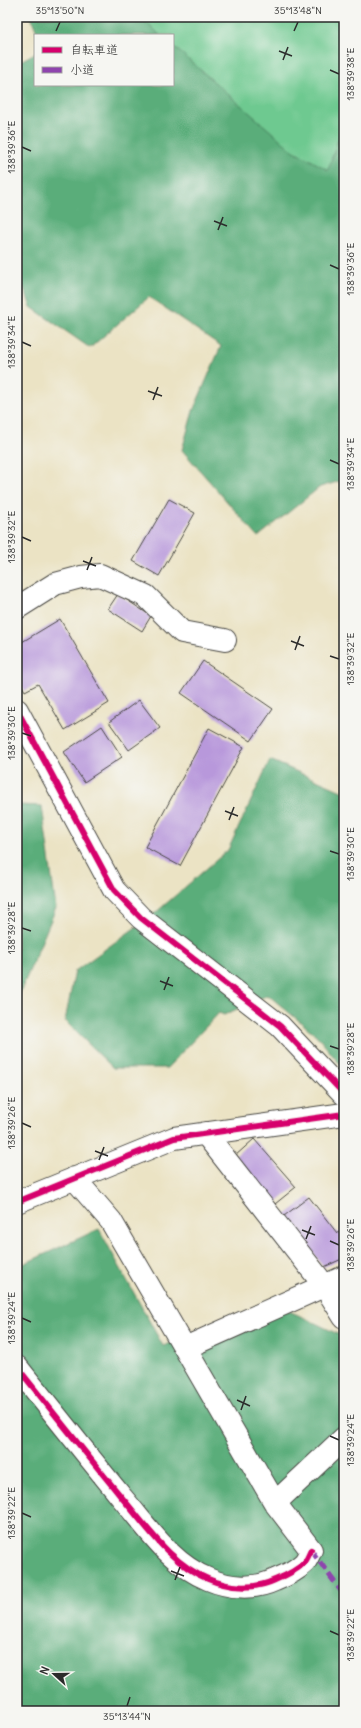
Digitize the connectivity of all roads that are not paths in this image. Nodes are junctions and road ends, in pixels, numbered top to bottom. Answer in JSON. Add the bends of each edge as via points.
{"nodes":[{"id":1,"x":17,"y":608,"type":"edge"},
{"id":2,"x":225,"y":640,"type":"dead end"},
{"id":3,"x":17,"y":710,"type":"edge"},
{"id":4,"x":23,"y":736,"type":"edge"},
{"id":5,"x":344,"y":1094,"type":"edge"},
{"id":6,"x":344,"y":1114,"type":"edge"},
{"id":7,"x":206,"y":1133,"type":"junction"},
{"id":8,"x":74,"y":1178,"type":"junction"},
{"id":9,"x":17,"y":1202,"type":"edge"},
{"id":10,"x":334,"y":1281,"type":"edge"},
{"id":11,"x":344,"y":1317,"type":"edge"},
{"id":12,"x":185,"y":1348,"type":"junction"},
{"id":13,"x":17,"y":1367,"type":"edge"},
{"id":14,"x":344,"y":1438,"type":"edge"},
{"id":15,"x":275,"y":1503,"type":"junction"}],
"edges":[{"from":1,"to":2,"type":"street","via":[[55,584],[100,575],[146,596],[182,632]]},
{"from":3,"to":4,"type":"street"},
{"from":4,"to":5,"type":"street","via":[[114,890],[141,918],[280,1026]]},
{"from":6,"to":7,"type":"street"},
{"from":7,"to":8,"type":"street","via":[[174,1138]]},
{"from":7,"to":10,"type":"street"},
{"from":8,"to":9,"type":"street"},
{"from":8,"to":12,"type":"street","via":[[112,1221]]},
{"from":10,"to":11,"type":"street"},
{"from":10,"to":12,"type":"street"},
{"from":12,"to":15,"type":"street"},
{"from":13,"to":15,"type":"street","via":[[170,1554],[208,1579],[244,1587],[263,1586],[305,1563],[311,1550]]},
{"from":14,"to":15,"type":"street"}]}
